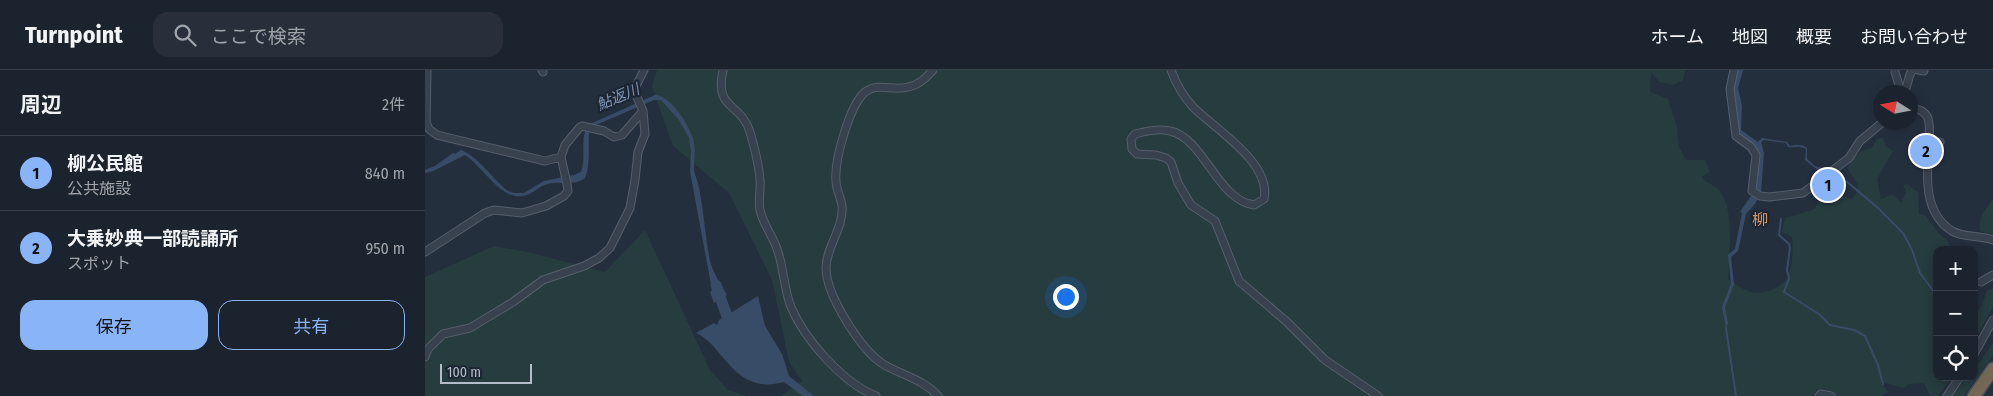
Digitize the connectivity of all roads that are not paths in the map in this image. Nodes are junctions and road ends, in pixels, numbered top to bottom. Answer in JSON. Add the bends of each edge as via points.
{"nodes":[{"id":1,"x":427,"y":70,"type":"edge"},
{"id":2,"x":644,"y":70,"type":"edge"},
{"id":3,"x":723,"y":70,"type":"edge"},
{"id":4,"x":933,"y":70,"type":"edge"},
{"id":5,"x":1171,"y":70,"type":"edge"},
{"id":6,"x":1734,"y":70,"type":"edge"},
{"id":7,"x":1913,"y":70,"type":"edge"},
{"id":8,"x":1895,"y":72,"type":"dead end"},
{"id":9,"x":1899,"y":85,"type":"edge"},
{"id":10,"x":1907,"y":85,"type":"edge"},
{"id":11,"x":641,"y":106,"type":"junction"},
{"id":12,"x":1918,"y":109,"type":"edge"},
{"id":13,"x":1873,"y":130,"type":"edge"},
{"id":14,"x":1940,"y":142,"type":"dead end"},
{"id":15,"x":1929,"y":146,"type":"junction"},
{"id":16,"x":561,"y":157,"type":"junction"},
{"id":17,"x":1993,"y":240,"type":"edge"},
{"id":18,"x":425,"y":252,"type":"edge"},
{"id":19,"x":1993,"y":275,"type":"edge"},
{"id":20,"x":1981,"y":282,"type":"dead end"},
{"id":21,"x":1993,"y":322,"type":"edge"},
{"id":22,"x":1978,"y":347,"type":"edge"},
{"id":23,"x":425,"y":357,"type":"edge"},
{"id":24,"x":1993,"y":369,"type":"edge"},
{"id":25,"x":1957,"y":381,"type":"edge"},
{"id":26,"x":876,"y":396,"type":"edge"},
{"id":27,"x":938,"y":396,"type":"edge"},
{"id":28,"x":1378,"y":396,"type":"edge"},
{"id":29,"x":1819,"y":396,"type":"edge"},
{"id":30,"x":1831,"y":396,"type":"edge"},
{"id":31,"x":1947,"y":396,"type":"edge"},
{"id":32,"x":1974,"y":396,"type":"edge"}],
"edges":[{"from":1,"to":16,"type":"street","via":[[426,122],[437,135],[545,161]]},
{"from":2,"to":11,"type":"street","via":[[635,90]]},
{"from":3,"to":26,"type":"street","via":[[722,96],[744,120],[751,135],[761,181],[761,212],[777,248],[791,308],[808,335],[835,366],[855,385]]},
{"from":4,"to":27,"type":"street","via":[[908,88],[879,86],[867,90],[855,106],[836,171],[841,215],[826,268],[835,300],[870,354],[924,384]]},
{"from":5,"to":28,"type":"street","via":[[1189,101],[1253,162],[1264,183],[1264,199],[1253,205],[1238,199],[1190,144],[1175,132],[1155,130],[1135,134],[1131,149],[1137,154],[1156,155],[1171,162],[1191,205],[1215,220],[1239,281],[1325,360]]},
{"from":6,"to":13,"type":"street","via":[[1731,89],[1734,127],[1736,136],[1756,155],[1752,191],[1757,194],[1780,197],[1803,193],[1849,158],[1860,141]]},
{"from":7,"to":10,"type":"street"},
{"from":8,"to":9,"type":"street"},
{"from":11,"to":16,"type":"street","via":[[617,138],[604,130],[580,127],[565,145]]},
{"from":11,"to":23,"type":"street","via":[[645,134],[638,152],[630,208],[610,248],[584,266],[543,280],[470,328],[443,334],[428,349]]},
{"from":12,"to":15,"type":"street","via":[[1927,116]]},
{"from":14,"to":15,"type":"street"},
{"from":15,"to":17,"type":"street","via":[[1928,190],[1936,215],[1952,231]]},
{"from":16,"to":18,"type":"street","via":[[567,184],[564,196],[521,214],[494,210]]},
{"from":19,"to":20,"type":"street"},
{"from":21,"to":22,"type":"street"},
{"from":24,"to":32,"type":"highway"},
{"from":25,"to":31,"type":"street"},
{"from":29,"to":30,"type":"street"}]}
